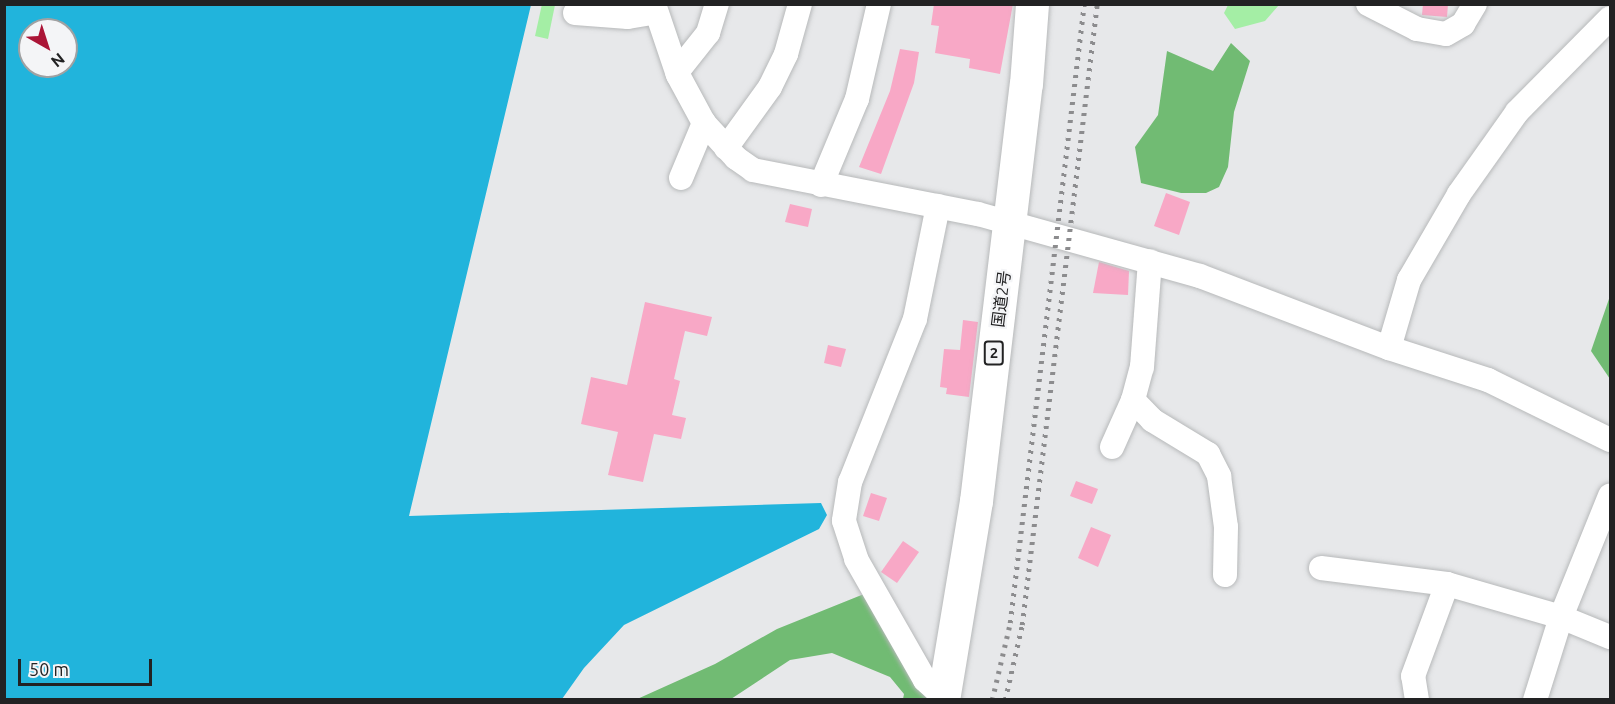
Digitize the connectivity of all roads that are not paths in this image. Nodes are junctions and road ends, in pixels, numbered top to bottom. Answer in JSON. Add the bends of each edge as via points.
{"nodes":[{"id":1,"x":717,"y":4,"type":"edge"},
{"id":2,"x":800,"y":4,"type":"edge"},
{"id":3,"x":879,"y":4,"type":"edge"},
{"id":4,"x":1032,"y":4,"type":"edge"},
{"id":5,"x":1050,"y":4,"type":"edge"},
{"id":6,"x":1368,"y":4,"type":"edge"},
{"id":7,"x":1475,"y":4,"type":"edge"},
{"id":8,"x":655,"y":8,"type":"edge"},
{"id":9,"x":575,"y":13,"type":"dead end"},
{"id":10,"x":1611,"y":18,"type":"edge"},
{"id":11,"x":677,"y":72,"type":"junction"},
{"id":12,"x":704,"y":123,"type":"junction"},
{"id":13,"x":731,"y":153,"type":"junction"},
{"id":14,"x":681,"y":178,"type":"dead end"},
{"id":15,"x":821,"y":185,"type":"junction"},
{"id":16,"x":938,"y":207,"type":"junction"},
{"id":17,"x":1019,"y":224,"type":"junction"},
{"id":18,"x":1150,"y":261,"type":"junction"},
{"id":19,"x":1389,"y":348,"type":"junction"},
{"id":20,"x":1134,"y":400,"type":"junction"},
{"id":21,"x":1611,"y":440,"type":"edge"},
{"id":22,"x":1112,"y":447,"type":"dead end"},
{"id":23,"x":1611,"y":496,"type":"edge"},
{"id":24,"x":1322,"y":568,"type":"dead end"},
{"id":25,"x":1225,"y":575,"type":"dead end"},
{"id":26,"x":1447,"y":584,"type":"junction"},
{"id":27,"x":1561,"y":617,"type":"junction"},
{"id":28,"x":1611,"y":637,"type":"edge"},
{"id":29,"x":951,"y":699,"type":"edge"},
{"id":30,"x":1417,"y":699,"type":"edge"},
{"id":31,"x":1535,"y":699,"type":"edge"}],
"edges":[{"from":1,"to":11,"type":"street","via":[[708,33]]},
{"from":2,"to":13,"type":"street","via":[[786,54]]},
{"from":3,"to":15,"type":"street","via":[[856,99]]},
{"from":4,"to":17,"type":"highway","name":"国道2号","number":"2"},
{"from":5,"to":17,"type":"highway","name":"国道2号","number":"2"},
{"from":6,"to":7,"type":"street","via":[[1417,29],[1446,34],[1463,24]]},
{"from":8,"to":9,"type":"street","via":[[628,17]]},
{"from":8,"to":11,"type":"street"},
{"from":10,"to":19,"type":"street","via":[[1517,112],[1459,194],[1409,280]]},
{"from":11,"to":12,"type":"street"},
{"from":12,"to":13,"type":"street"},
{"from":12,"to":14,"type":"street"},
{"from":13,"to":15,"type":"street","via":[[763,174]]},
{"from":15,"to":16,"type":"street"},
{"from":16,"to":17,"type":"street"},
{"from":16,"to":29,"type":"street","via":[[915,320],[850,482],[844,521],[861,569],[926,680]]},
{"from":17,"to":18,"type":"street"},
{"from":17,"to":29,"type":"highway","name":"国道2号","number":"2","via":[[996,504]]},
{"from":18,"to":19,"type":"street","via":[[1200,276]]},
{"from":18,"to":20,"type":"street","via":[[1142,367]]},
{"from":19,"to":21,"type":"street","via":[[1488,380]]},
{"from":20,"to":22,"type":"street"},
{"from":20,"to":25,"type":"street","via":[[1152,420],[1208,454],[1219,476],[1226,527]]},
{"from":23,"to":27,"type":"street"},
{"from":24,"to":26,"type":"street"},
{"from":26,"to":27,"type":"street"},
{"from":26,"to":30,"type":"street","via":[[1413,676]]},
{"from":27,"to":28,"type":"street"},
{"from":27,"to":31,"type":"street"}]}
